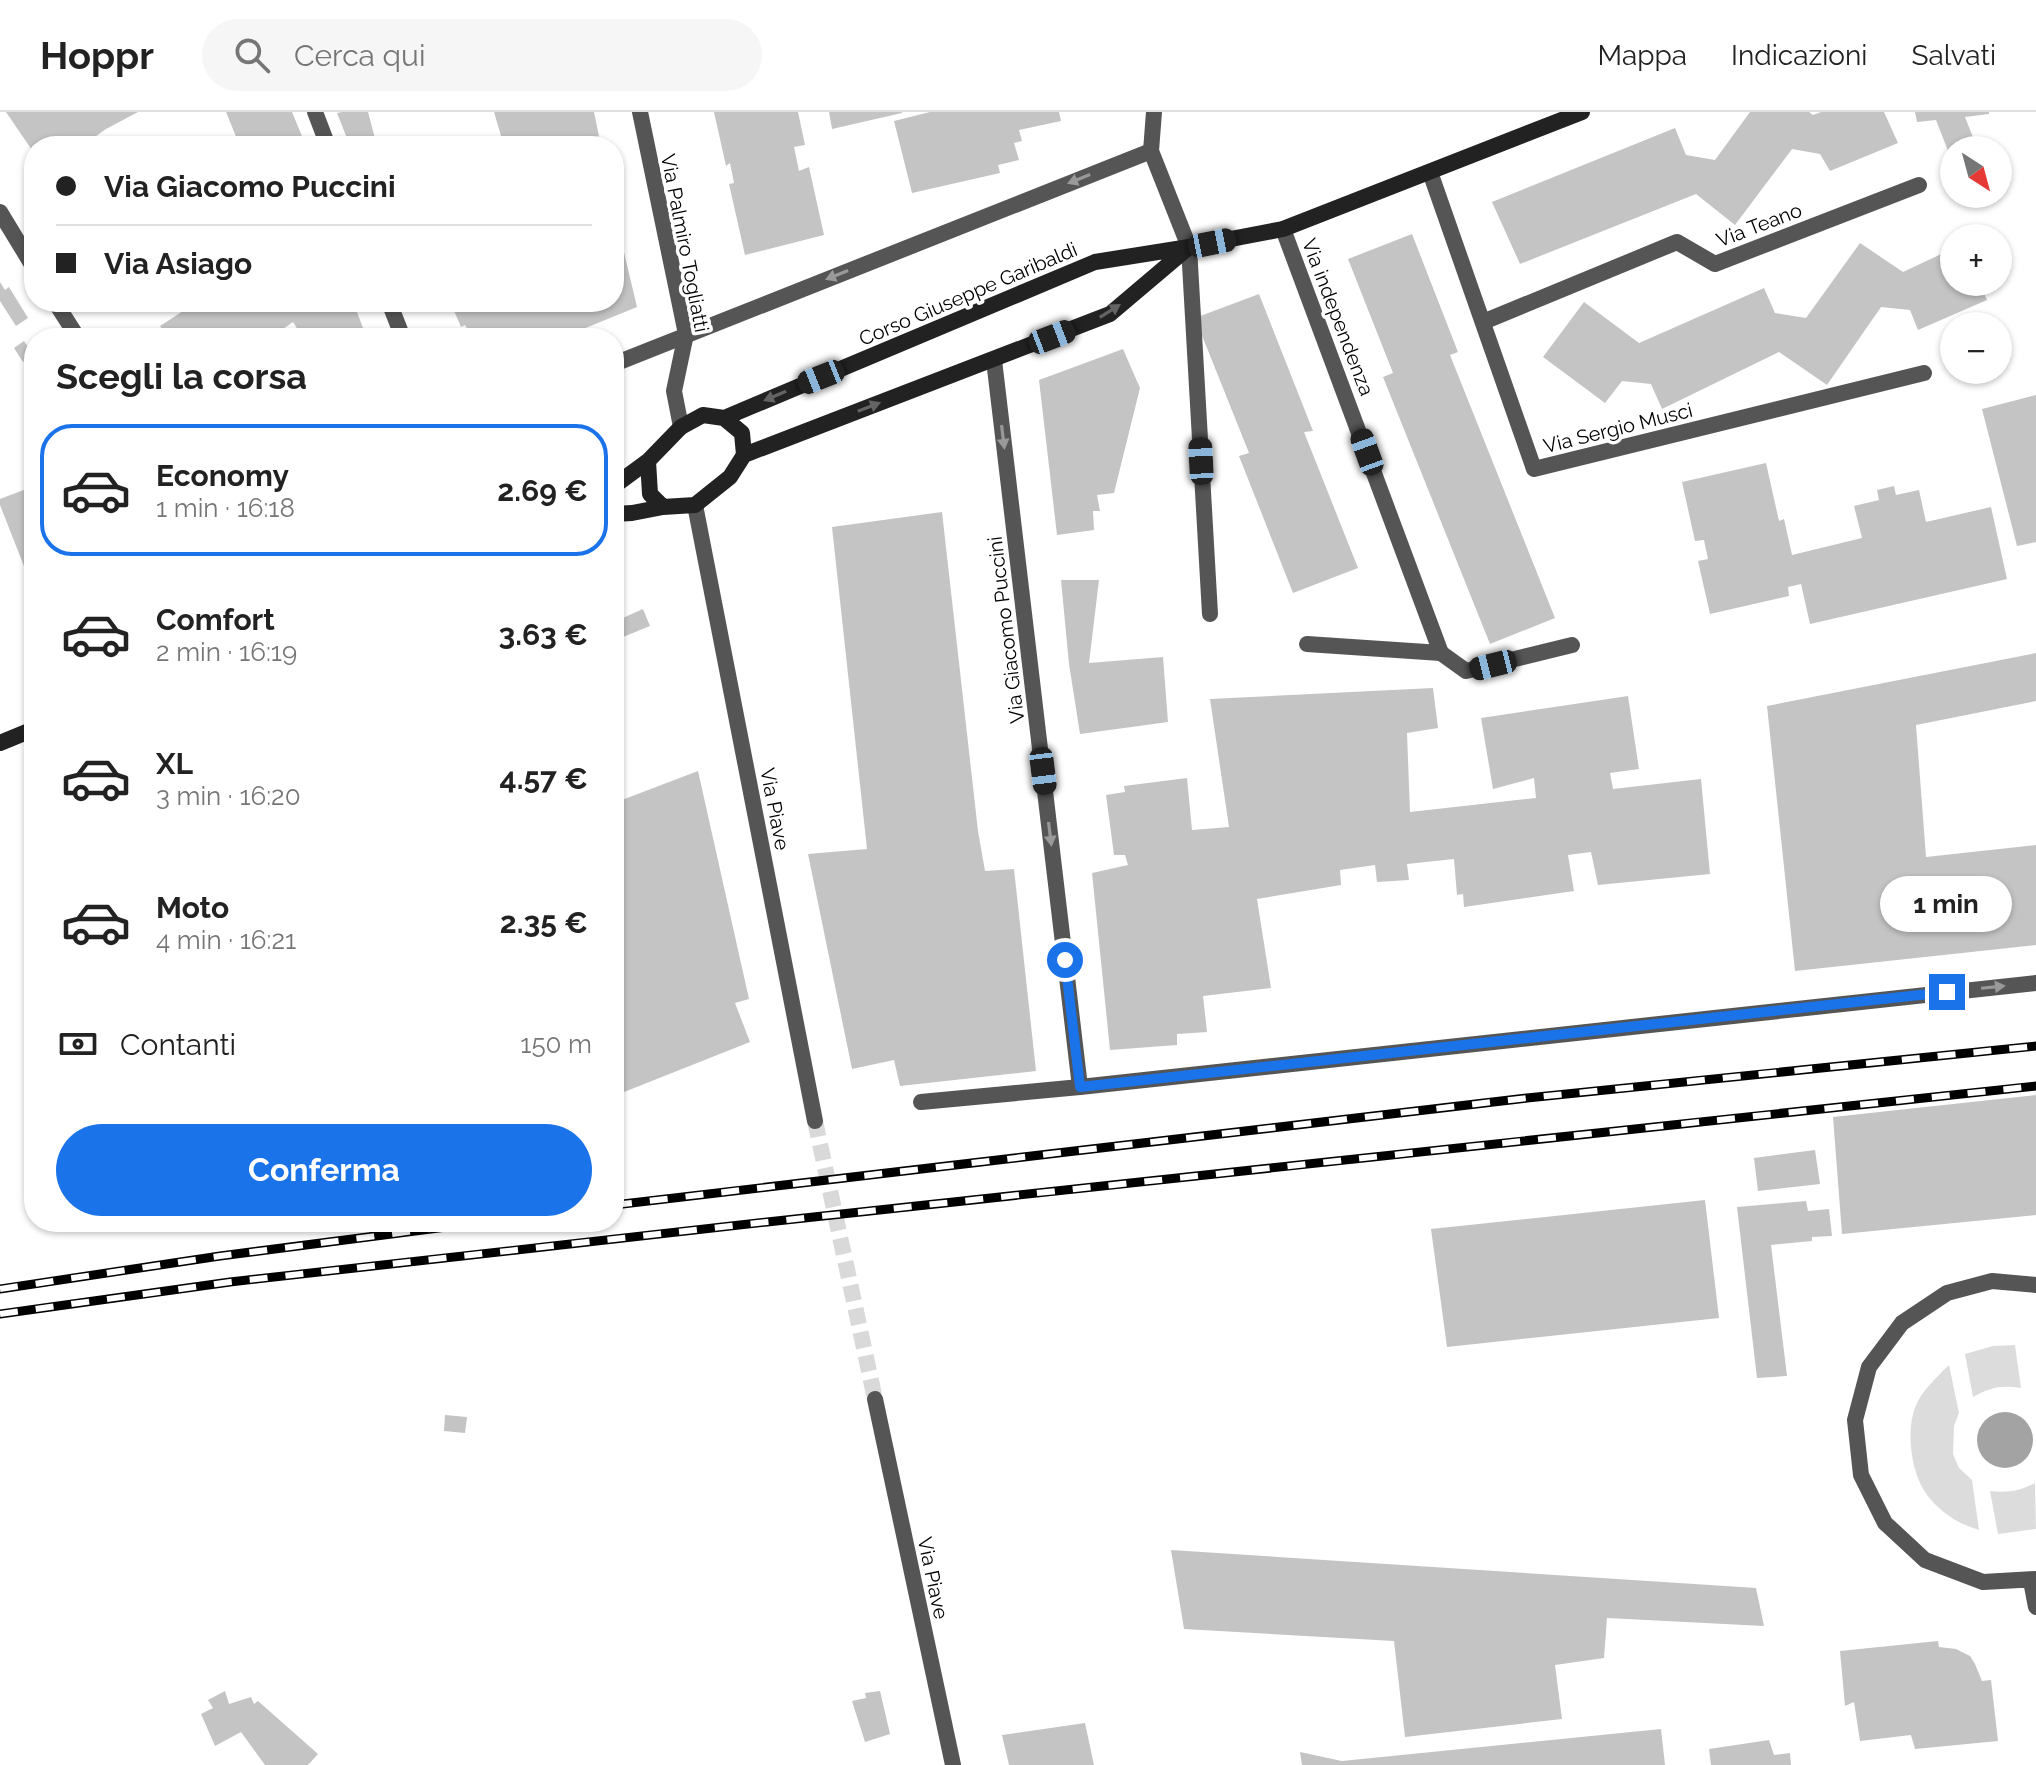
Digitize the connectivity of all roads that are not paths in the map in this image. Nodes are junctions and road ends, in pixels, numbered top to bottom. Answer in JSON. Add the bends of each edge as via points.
{"nodes":[{"id":1,"x":315,"y":112,"type":"edge"},
{"id":2,"x":640,"y":112,"type":"edge"},
{"id":3,"x":1154,"y":112,"type":"edge"},
{"id":4,"x":1582,"y":112,"type":"edge"},
{"id":5,"x":324,"y":136,"type":"edge"},
{"id":6,"x":1151,"y":151,"type":"junction"},
{"id":7,"x":1430,"y":172,"type":"junction"},
{"id":8,"x":1919,"y":185,"type":"dead end"},
{"id":9,"x":0,"y":212,"type":"edge"},
{"id":10,"x":1283,"y":229,"type":"junction"},
{"id":11,"x":1189,"y":247,"type":"junction"},
{"id":12,"x":24,"y":252,"type":"edge"},
{"id":13,"x":1483,"y":322,"type":"junction"},
{"id":14,"x":686,"y":334,"type":"junction"},
{"id":15,"x":624,"y":360,"type":"edge"},
{"id":16,"x":994,"y":360,"type":"junction"},
{"id":17,"x":1924,"y":373,"type":"dead end"},
{"id":18,"x":724,"y":418,"type":"junction"},
{"id":19,"x":681,"y":427,"type":"junction"},
{"id":20,"x":744,"y":455,"type":"junction"},
{"id":21,"x":648,"y":461,"type":"junction"},
{"id":22,"x":624,"y":479,"type":"edge"},
{"id":23,"x":695,"y":505,"type":"junction"},
{"id":24,"x":663,"y":507,"type":"junction"},
{"id":25,"x":624,"y":513,"type":"edge"},
{"id":26,"x":1210,"y":614,"type":"dead end"},
{"id":27,"x":1307,"y":644,"type":"dead end"},
{"id":28,"x":1572,"y":645,"type":"dead end"},
{"id":29,"x":1441,"y":653,"type":"junction"},
{"id":30,"x":24,"y":733,"type":"edge"},
{"id":31,"x":0,"y":743,"type":"edge"},
{"id":32,"x":2036,"y":983,"type":"edge"},
{"id":33,"x":1080,"y":1087,"type":"junction"},
{"id":34,"x":921,"y":1102,"type":"dead end"},
{"id":35,"x":815,"y":1121,"type":"tunnel mouth"},
{"id":36,"x":2036,"y":1285,"type":"edge"},
{"id":37,"x":875,"y":1399,"type":"tunnel mouth"},
{"id":38,"x":2034,"y":1580,"type":"edge"},
{"id":39,"x":2036,"y":1607,"type":"edge"},
{"id":40,"x":953,"y":1765,"type":"edge"}],
"edges":[{"from":1,"to":5,"type":"street"},
{"from":2,"to":14,"type":"street","name":"Via Palmiro Togliatti"},
{"from":3,"to":6,"type":"street"},
{"from":4,"to":7,"type":"main road","name":"Corso Giuseppe Garibaldi"},
{"from":6,"to":11,"type":"street"},
{"from":6,"to":14,"type":"street","one_way":true},
{"from":7,"to":10,"type":"main road","name":"Corso Giuseppe Garibaldi"},
{"from":7,"to":13,"type":"street","name":"Via Sergio Musci"},
{"from":8,"to":13,"type":"street","name":"Via Teano","via":[[1715,264],[1677,242]]},
{"from":9,"to":12,"type":"street"},
{"from":10,"to":11,"type":"main road","name":"Corso Giuseppe Garibaldi"},
{"from":10,"to":29,"type":"street","name":"Via independenza"},
{"from":16,"to":11,"type":"main road","name":"Corso Giuseppe Garibaldi","one_way":true,"via":[[1110,314]]},
{"from":11,"to":18,"type":"main road","name":"Corso Giuseppe Garibaldi","one_way":true,"via":[[1095,262]]},
{"from":11,"to":26,"type":"street"},
{"from":13,"to":17,"type":"street","name":"Via Sergio Musci","via":[[1534,469]]},
{"from":14,"to":15,"type":"street"},
{"from":14,"to":19,"type":"street","name":"Via Palmiro Togliatti","via":[[674,391]]},
{"from":20,"to":16,"type":"main road","name":"Corso Giuseppe Garibaldi","one_way":true},
{"from":16,"to":33,"type":"street","name":"Via Giacomo Puccini","one_way":true},
{"from":18,"to":19,"type":"main road","via":[[703,415]]},
{"from":18,"to":20,"type":"main road","via":[[742,433]]},
{"from":19,"to":21,"type":"main road"},
{"from":20,"to":23,"type":"main road","via":[[730,477]]},
{"from":21,"to":22,"type":"main road"},
{"from":21,"to":24,"type":"main road","via":[[650,494]]},
{"from":23,"to":24,"type":"main road"},
{"from":23,"to":35,"type":"street","name":"Via Piave"},
{"from":24,"to":25,"type":"main road"},
{"from":27,"to":29,"type":"street"},
{"from":28,"to":29,"type":"street","via":[[1466,671]]},
{"from":30,"to":31,"type":"main road"},
{"from":33,"to":32,"type":"street","one_way":true},
{"from":33,"to":34,"type":"street"},
{"from":36,"to":38,"type":"street","via":[[1992,1281],[1947,1293],[1902,1323],[1869,1367],[1855,1420],[1861,1475],[1885,1523],[1925,1560],[1983,1582]]},
{"from":37,"to":40,"type":"street","name":"Via Piave"},
{"from":38,"to":39,"type":"street"}]}
